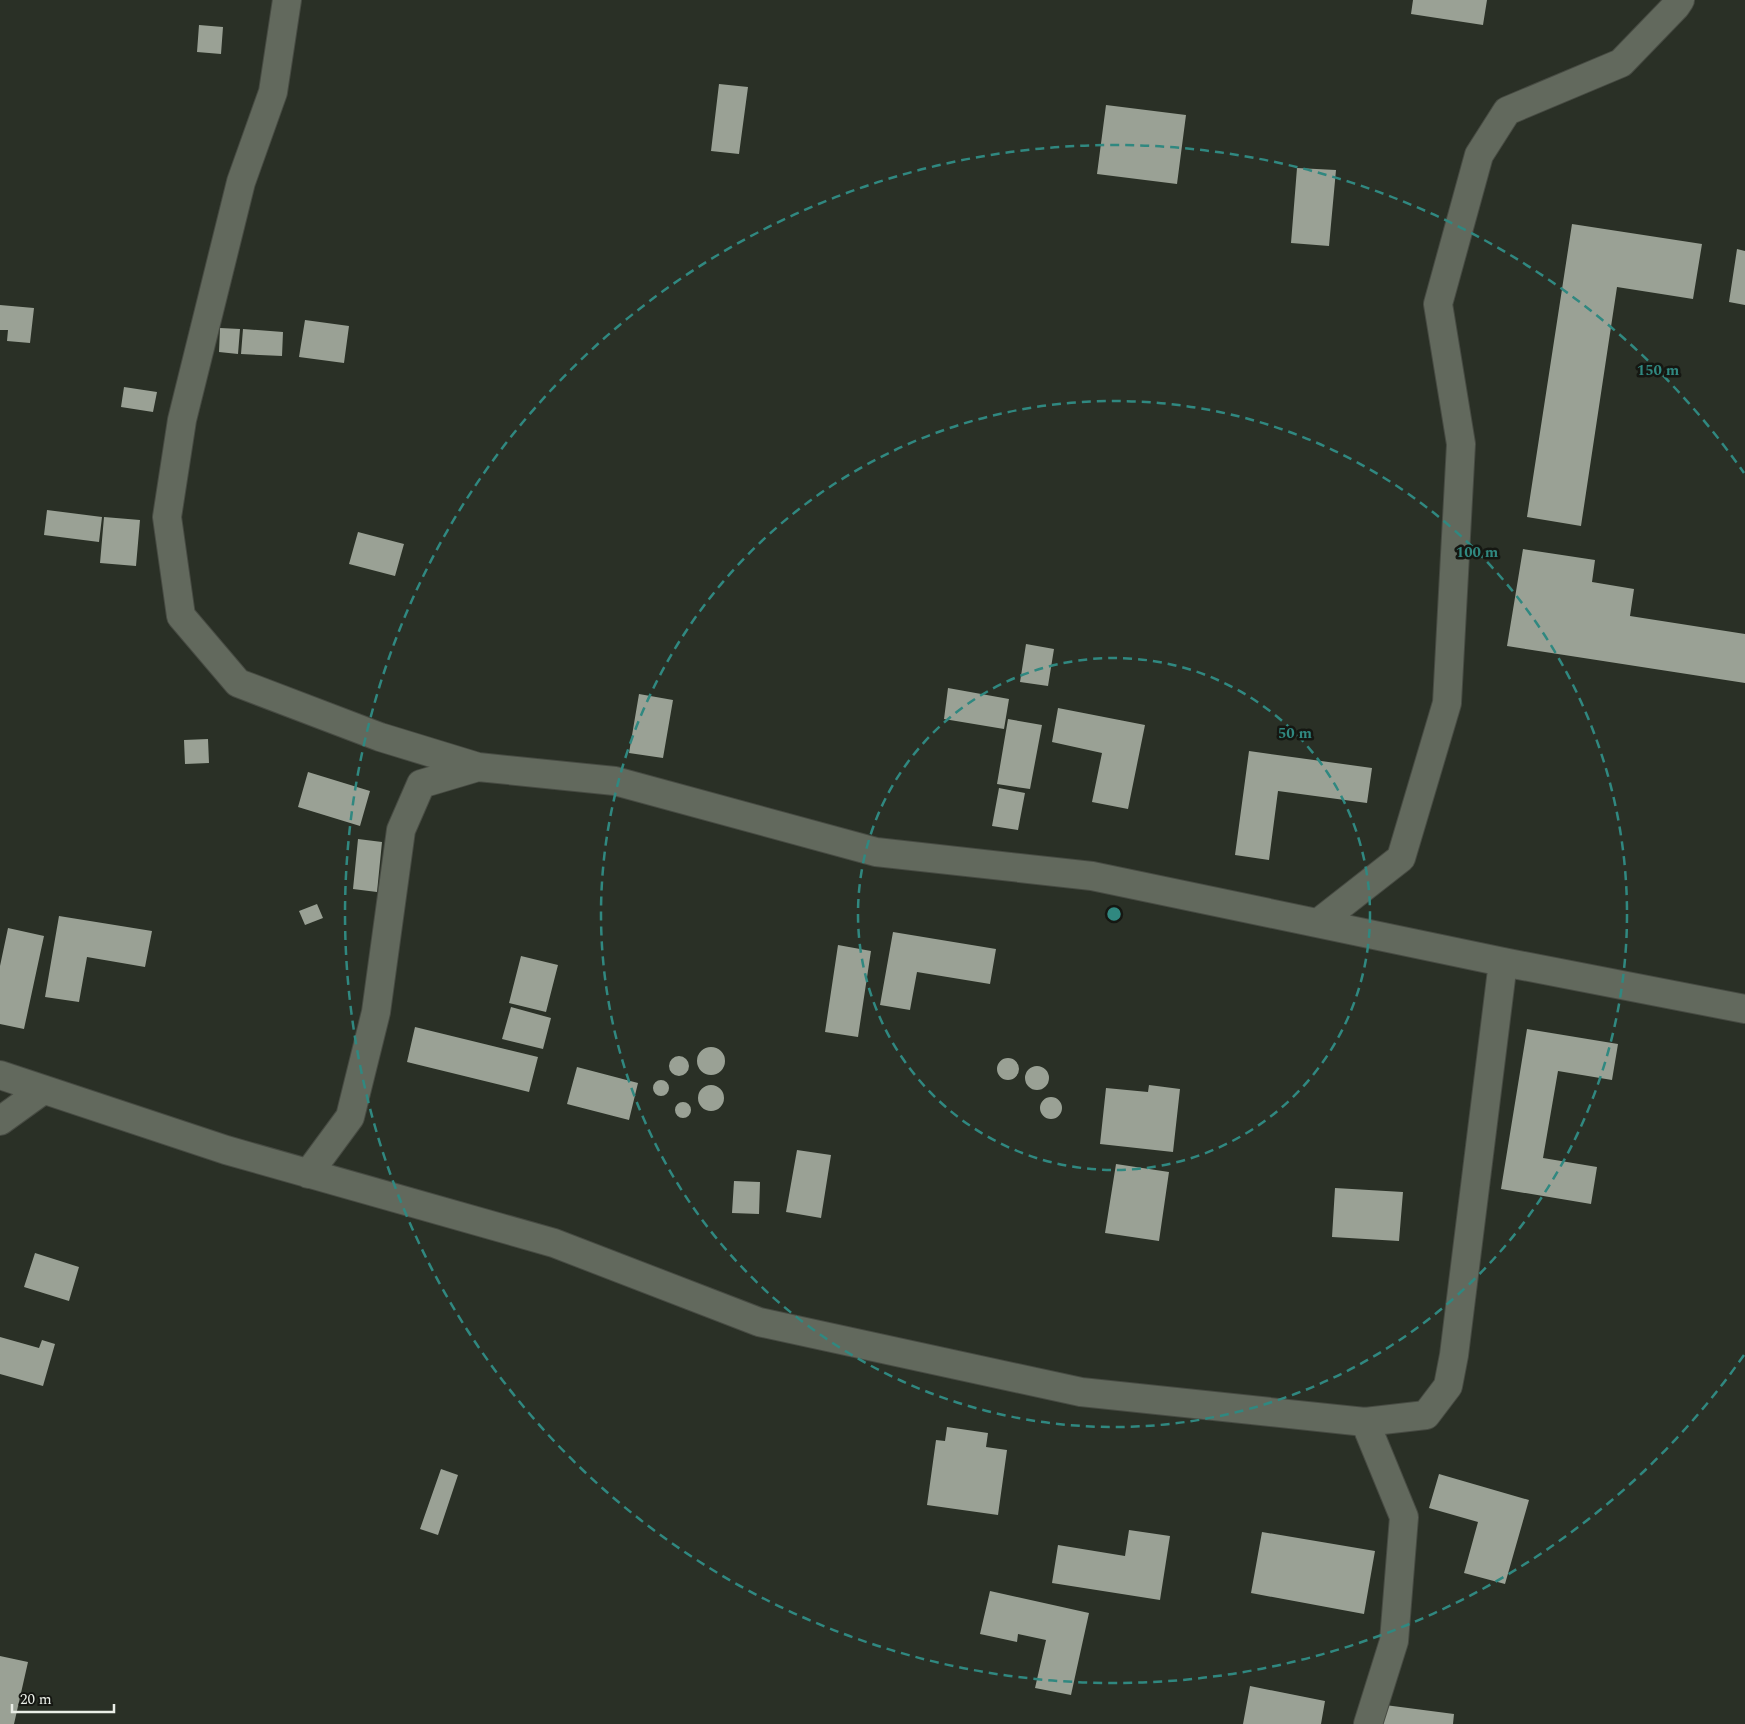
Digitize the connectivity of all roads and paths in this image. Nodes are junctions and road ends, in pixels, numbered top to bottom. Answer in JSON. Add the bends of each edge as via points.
{"nodes":[{"id":1,"x":287,"y":0,"type":"edge"},
{"id":2,"x":1680,"y":0,"type":"edge"},
{"id":3,"x":478,"y":767,"type":"junction"},
{"id":4,"x":1318,"y":923,"type":"junction"},
{"id":5,"x":1503,"y":962,"type":"junction"},
{"id":6,"x":1745,"y":1009,"type":"edge"},
{"id":7,"x":0,"y":1075,"type":"edge"},
{"id":8,"x":43,"y":1090,"type":"junction"},
{"id":9,"x":0,"y":1121,"type":"edge"},
{"id":10,"x":308,"y":1174,"type":"junction"},
{"id":11,"x":1366,"y":1422,"type":"junction"},
{"id":12,"x":1368,"y":1724,"type":"edge"}],
"edges":[{"from":1,"to":3,"type":"street","via":[[273,92],[241,182],[182,420],[167,517],[181,616],[238,683],[380,737]]},
{"from":2,"to":4,"type":"street","via":[[1621,63],[1508,112],[1479,155],[1438,304],[1461,444],[1447,703],[1401,858]]},
{"from":3,"to":4,"type":"street","via":[[615,781],[876,852],[1092,876]]},
{"from":3,"to":10,"type":"street","via":[[421,784],[401,830],[376,1012],[350,1117]]},
{"from":4,"to":5,"type":"street"},
{"from":5,"to":6,"type":"street"},
{"from":5,"to":11,"type":"street","via":[[1448,1386],[1426,1415]]},
{"from":7,"to":8,"type":"street"},
{"from":8,"to":9,"type":"street"},
{"from":8,"to":10,"type":"street"},
{"from":10,"to":11,"type":"street","via":[[554,1243],[759,1322],[1081,1392]]},
{"from":11,"to":12,"type":"street","via":[[1404,1517],[1394,1641]]}]}
